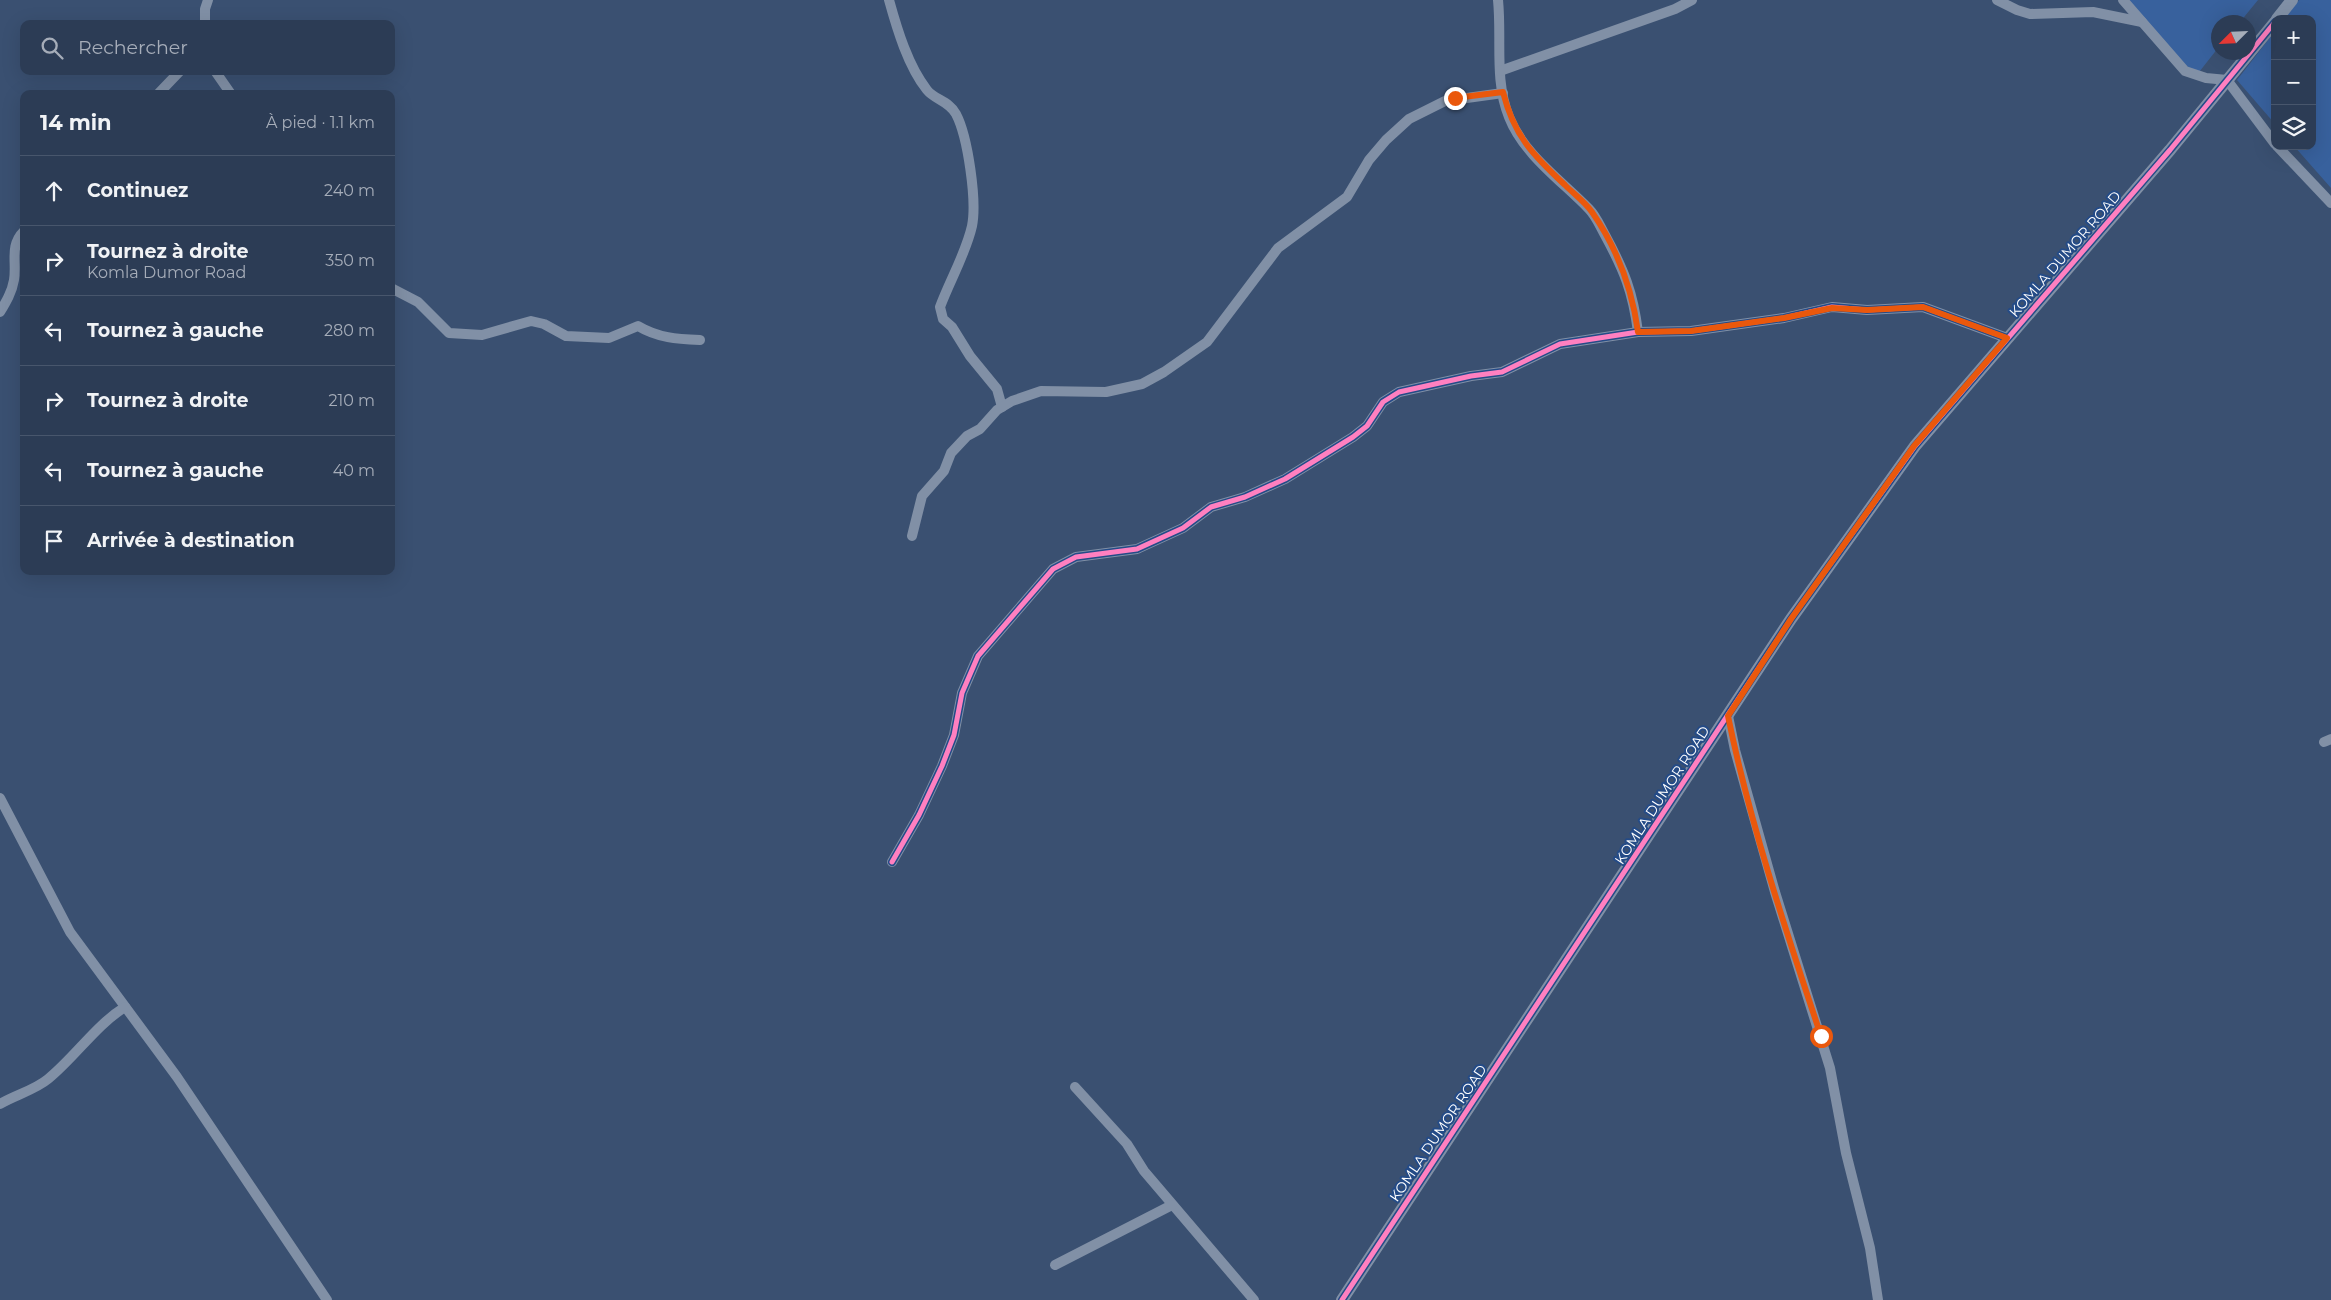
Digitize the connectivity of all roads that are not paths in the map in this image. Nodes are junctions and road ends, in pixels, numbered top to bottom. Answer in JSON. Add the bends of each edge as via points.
{"nodes":[{"id":1,"x":208,"y":0,"type":"edge"},
{"id":2,"x":889,"y":0,"type":"edge"},
{"id":3,"x":1498,"y":0,"type":"edge"},
{"id":4,"x":1692,"y":0,"type":"edge"},
{"id":5,"x":1997,"y":0,"type":"edge"},
{"id":6,"x":2123,"y":0,"type":"edge"},
{"id":7,"x":2292,"y":0,"type":"edge"},
{"id":8,"x":2280,"y":15,"type":"edge"},
{"id":9,"x":205,"y":20,"type":"edge"},
{"id":10,"x":2142,"y":22,"type":"junction"},
{"id":11,"x":2271,"y":27,"type":"edge"},
{"id":12,"x":1500,"y":71,"type":"junction"},
{"id":13,"x":176,"y":75,"type":"edge"},
{"id":14,"x":218,"y":75,"type":"edge"},
{"id":15,"x":2228,"y":80,"type":"junction"},
{"id":16,"x":162,"y":90,"type":"edge"},
{"id":17,"x":228,"y":90,"type":"edge"},
{"id":18,"x":1503,"y":92,"type":"junction"},
{"id":19,"x":2271,"y":138,"type":"edge"},
{"id":20,"x":2281,"y":150,"type":"edge"},
{"id":21,"x":2331,"y":203,"type":"edge"},
{"id":22,"x":20,"y":236,"type":"edge"},
{"id":23,"x":395,"y":290,"type":"edge"},
{"id":24,"x":0,"y":312,"type":"edge"},
{"id":25,"x":1638,"y":332,"type":"junction"},
{"id":26,"x":2007,"y":338,"type":"junction"},
{"id":27,"x":700,"y":340,"type":"dead end"},
{"id":28,"x":1002,"y":407,"type":"junction"},
{"id":29,"x":912,"y":536,"type":"dead end"},
{"id":30,"x":1728,"y":716,"type":"junction"},
{"id":31,"x":0,"y":798,"type":"edge"},
{"id":32,"x":892,"y":862,"type":"dead end"},
{"id":33,"x":125,"y":1007,"type":"junction"},
{"id":34,"x":1075,"y":1087,"type":"dead end"},
{"id":35,"x":0,"y":1104,"type":"edge"},
{"id":36,"x":1172,"y":1205,"type":"junction"},
{"id":37,"x":1055,"y":1264,"type":"dead end"},
{"id":38,"x":327,"y":1300,"type":"edge"},
{"id":39,"x":1254,"y":1300,"type":"edge"},
{"id":40,"x":1342,"y":1300,"type":"edge"},
{"id":41,"x":1878,"y":1300,"type":"edge"}],
"edges":[{"from":1,"to":9,"type":"street"},
{"from":2,"to":28,"type":"street","via":[[917,74],[928,92],[946,102],[956,114],[970,162],[974,204],[972,225],[940,307],[943,319],[997,390]]},
{"from":3,"to":12,"type":"street"},
{"from":4,"to":12,"type":"street","via":[[1675,9]]},
{"from":5,"to":10,"type":"street","via":[[2030,14],[2093,12]]},
{"from":6,"to":10,"type":"street"},
{"from":7,"to":8,"type":"street"},
{"from":10,"to":15,"type":"street","via":[[2185,71],[2206,78]]},
{"from":11,"to":15,"type":"street","name":"KOMLA DUMOR ROAD"},
{"from":12,"to":18,"type":"street"},
{"from":13,"to":16,"type":"street"},
{"from":14,"to":17,"type":"street"},
{"from":15,"to":19,"type":"street"},
{"from":15,"to":26,"type":"street","name":"KOMLA DUMOR ROAD"},
{"from":18,"to":25,"type":"street","via":[[1516,131],[1541,163],[1591,211],[1602,230],[1628,281]]},
{"from":18,"to":28,"type":"street","via":[[1445,101],[1409,119],[1369,160],[1347,198],[1278,248],[1207,342],[1164,372],[1142,384],[1106,392],[1041,391]]},
{"from":20,"to":21,"type":"street"},
{"from":22,"to":24,"type":"street","via":[[13,253],[15,278]]},
{"from":23,"to":27,"type":"street","via":[[418,302],[449,333],[482,335],[531,321],[566,336],[609,338],[638,326],[672,339]]},
{"from":25,"to":26,"type":"street","via":[[1691,331],[1832,308],[1923,307]]},
{"from":25,"to":32,"type":"street","via":[[1560,344],[1502,372],[1399,392],[1383,402],[1367,426],[1285,479],[1246,497],[1211,507],[1183,528],[1137,549],[1076,556],[1053,569],[978,656],[962,693],[954,734],[942,766]]},
{"from":26,"to":30,"type":"street","name":"KOMLA DUMOR ROAD","via":[[1904,460],[1796,611]]},
{"from":28,"to":29,"type":"street","via":[[951,453],[944,471],[922,496]]},
{"from":30,"to":40,"type":"street","name":"KOMLA DUMOR ROAD"},
{"from":30,"to":41,"type":"street","via":[[1773,884],[1830,1068],[1846,1152],[1870,1248]]},
{"from":31,"to":33,"type":"street","via":[[70,932]]},
{"from":33,"to":35,"type":"street","via":[[112,1015],[46,1082]]},
{"from":33,"to":38,"type":"street","via":[[186,1090]]},
{"from":34,"to":36,"type":"street","via":[[1127,1144]]},
{"from":36,"to":37,"type":"street"},
{"from":36,"to":39,"type":"street"}]}
